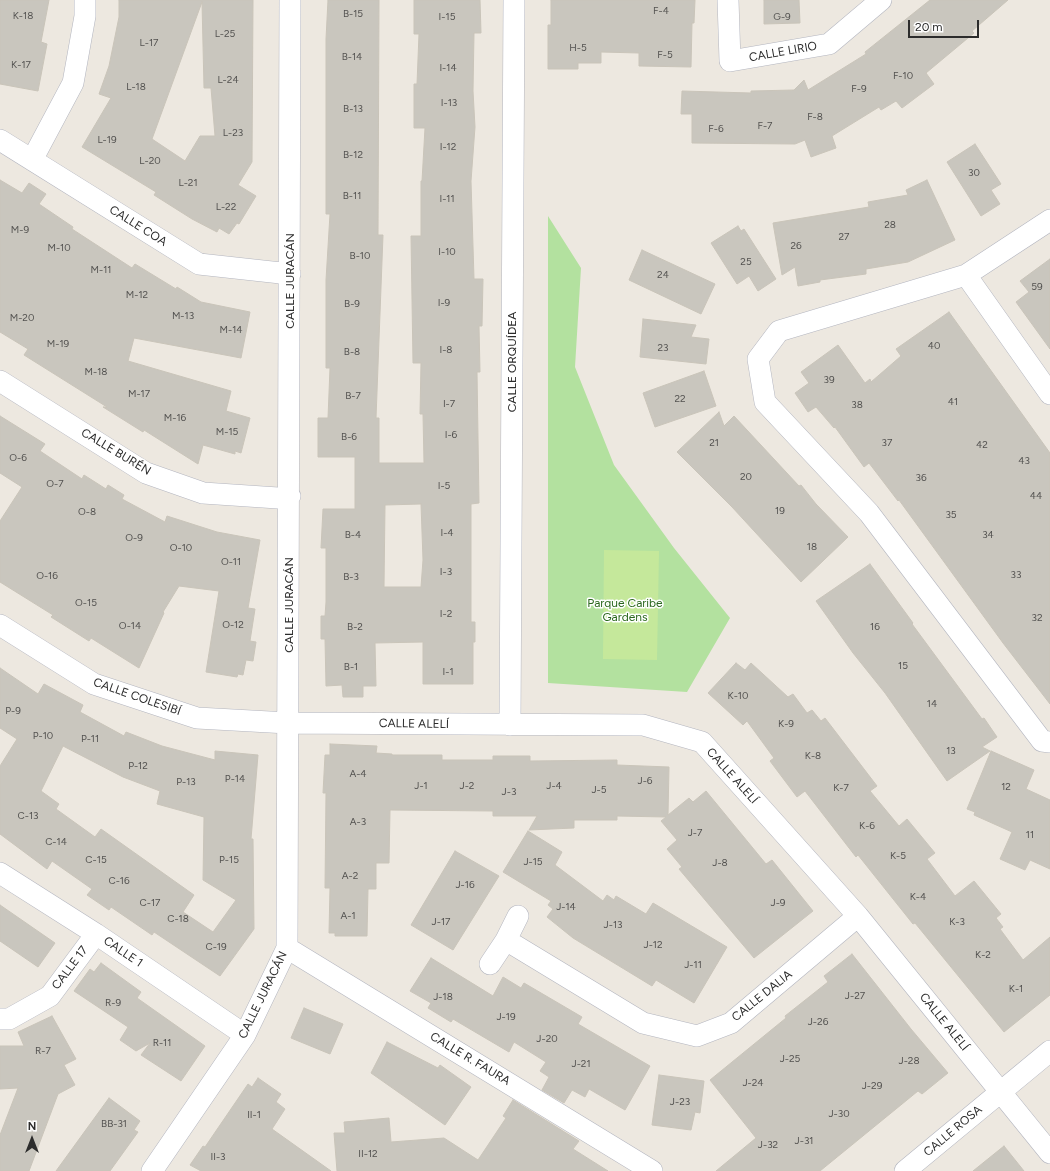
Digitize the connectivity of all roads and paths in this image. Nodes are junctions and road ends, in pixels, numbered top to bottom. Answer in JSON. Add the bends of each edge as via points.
{"nodes":[{"id":1,"x":85,"y":0,"type":"edge"},
{"id":2,"x":290,"y":0,"type":"edge"},
{"id":3,"x":514,"y":0,"type":"edge"},
{"id":4,"x":728,"y":0,"type":"edge"},
{"id":5,"x":881,"y":0,"type":"edge"},
{"id":6,"x":0,"y":140,"type":"edge"},
{"id":7,"x":32,"y":160,"type":"junction"},
{"id":8,"x":1050,"y":220,"type":"edge"},
{"id":9,"x":290,"y":274,"type":"junction"},
{"id":10,"x":966,"y":275,"type":"junction"},
{"id":11,"x":0,"y":381,"type":"edge"},
{"id":12,"x":1050,"y":394,"type":"edge"},
{"id":13,"x":290,"y":496,"type":"junction"},
{"id":14,"x":0,"y":625,"type":"edge"},
{"id":15,"x":288,"y":723,"type":"junction"},
{"id":16,"x":510,"y":725,"type":"junction"},
{"id":17,"x":1050,"y":742,"type":"edge"},
{"id":18,"x":0,"y":873,"type":"edge"},
{"id":19,"x":518,"y":916,"type":"dead end"},
{"id":20,"x":858,"y":916,"type":"junction"},
{"id":21,"x":96,"y":934,"type":"junction"},
{"id":22,"x":506,"y":940,"type":"junction"},
{"id":23,"x":287,"y":948,"type":"junction"},
{"id":24,"x":490,"y":964,"type":"dead end"},
{"id":25,"x":0,"y":1019,"type":"edge"},
{"id":26,"x":245,"y":1035,"type":"junction"},
{"id":27,"x":1050,"y":1051,"type":"edge"},
{"id":28,"x":1000,"y":1092,"type":"junction"},
{"id":29,"x":1050,"y":1153,"type":"edge"},
{"id":30,"x":152,"y":1171,"type":"edge"},
{"id":31,"x":652,"y":1171,"type":"edge"},
{"id":32,"x":905,"y":1171,"type":"edge"}],
"edges":[{"from":1,"to":7,"type":"street","via":[[85,16],[73,83]]},
{"from":2,"to":9,"type":"street","name":"CALLE JURACÁN"},
{"from":3,"to":16,"type":"street","name":"CALLE ORQUÍDEA"},
{"from":4,"to":5,"type":"street","name":"CALLE LIRIO","via":[[730,61],[829,44]]},
{"from":6,"to":7,"type":"street","name":"CALLE COA"},
{"from":7,"to":9,"type":"street","name":"CALLE COA","via":[[199,264]]},
{"from":8,"to":10,"type":"street"},
{"from":9,"to":13,"type":"street","name":"CALLE JURACÁN"},
{"from":10,"to":12,"type":"street"},
{"from":10,"to":17,"type":"street","via":[[778,331],[758,359],[765,402],[870,513],[1042,741]]},
{"from":11,"to":13,"type":"street","name":"CALLE BURÉN","via":[[146,472],[203,493],[278,498]]},
{"from":13,"to":15,"type":"street","name":"CALLE JURACÁN"},
{"from":14,"to":15,"type":"street","name":"CALLE COLESIBÍ","via":[[94,684],[198,718]]},
{"from":15,"to":16,"type":"street","name":"CALLE ALELÍ"},
{"from":15,"to":23,"type":"street","name":"CALLE JURACÁN"},
{"from":16,"to":20,"type":"street","name":"CALLE ALELÍ","via":[[643,725],[702,742]]},
{"from":18,"to":21,"type":"street","name":"CALLE 1"},
{"from":19,"to":22,"type":"street"},
{"from":20,"to":22,"type":"street","name":"CALLE DALIA","via":[[731,1023],[696,1036],[643,1023]]},
{"from":20,"to":28,"type":"street","name":"CALLE ALELÍ"},
{"from":21,"to":25,"type":"street","name":"CALLE 17","via":[[50,996],[9,1019]]},
{"from":21,"to":26,"type":"street","name":"CALLE 1"},
{"from":22,"to":24,"type":"street"},
{"from":23,"to":26,"type":"street","name":"CALLE JURACÁN"},
{"from":23,"to":31,"type":"street","name":"CALLE R. FAURA"},
{"from":26,"to":30,"type":"street","name":"CALLE JURACÁN"},
{"from":27,"to":28,"type":"street","name":"CALLE ROSA"},
{"from":28,"to":29,"type":"street","name":"CALLE ALELÍ"},
{"from":28,"to":32,"type":"street","name":"CALLE ROSA"}]}
